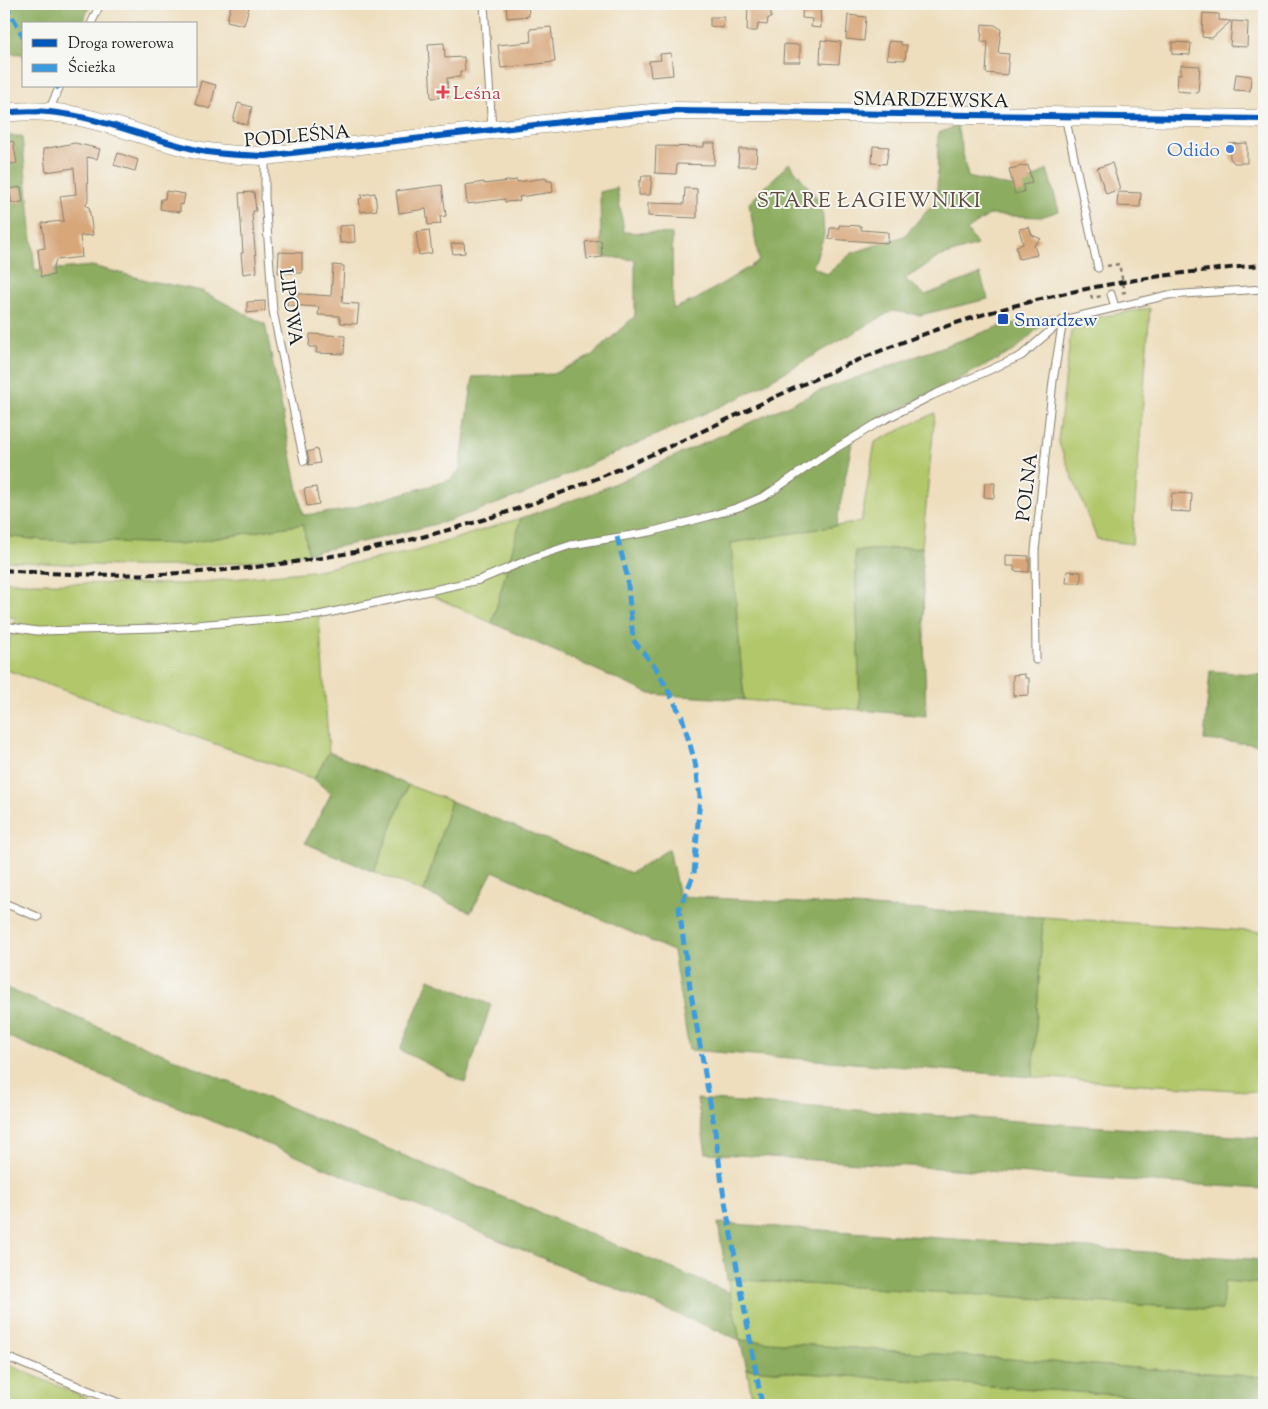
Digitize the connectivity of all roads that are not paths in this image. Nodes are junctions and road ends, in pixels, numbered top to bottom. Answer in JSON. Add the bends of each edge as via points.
{"nodes":[{"id":1,"x":100,"y":4,"type":"edge"},
{"id":2,"x":484,"y":4,"type":"edge"},
{"id":3,"x":92,"y":22,"type":"edge"},
{"id":4,"x":59,"y":88,"type":"edge"},
{"id":5,"x":49,"y":110,"type":"junction"},
{"id":6,"x":4,"y":113,"type":"edge"},
{"id":7,"x":1065,"y":116,"type":"junction"},
{"id":8,"x":597,"y":118,"type":"joint"},
{"id":9,"x":1264,"y":119,"type":"edge"},
{"id":10,"x":492,"y":130,"type":"junction"},
{"id":11,"x":265,"y":156,"type":"junction"},
{"id":12,"x":1098,"y":268,"type":"road end"},
{"id":13,"x":1264,"y":290,"type":"edge"},
{"id":14,"x":1112,"y":294,"type":"road end"},
{"id":15,"x":1115,"y":307,"type":"junction"},
{"id":16,"x":1063,"y":320,"type":"junction"},
{"id":17,"x":304,"y":460,"type":"dead end"},
{"id":18,"x":4,"y":626,"type":"edge"},
{"id":19,"x":1036,"y":660,"type":"dead end"},
{"id":20,"x":4,"y":903,"type":"edge"},
{"id":21,"x":38,"y":917,"type":"dead end"},
{"id":22,"x":4,"y":1356,"type":"edge"},
{"id":23,"x":124,"y":1405,"type":"edge"}],
"edges":[{"from":1,"to":3,"type":"lane"},
{"from":2,"to":10,"type":"lane"},
{"from":4,"to":5,"type":"lane"},
{"from":5,"to":6,"type":"street","name":"PODLEŚNA"},
{"from":5,"to":11,"type":"street","name":"PODLEŚNA","via":[[217,154]]},
{"from":7,"to":8,"type":"street","name":"SMARDZEWSKA","via":[[675,111]]},
{"from":7,"to":9,"type":"street","name":"SMARDZEWSKA"},
{"from":7,"to":12,"type":"lane"},
{"from":8,"to":10,"type":"street","name":"PODLEŚNA"},
{"from":10,"to":11,"type":"street","name":"PODLEŚNA"},
{"from":11,"to":17,"type":"lane","name":"LIPOWA","via":[[264,197],[273,311]]},
{"from":13,"to":15,"type":"lane","via":[[1168,295]]},
{"from":14,"to":15,"type":"lane"},
{"from":15,"to":16,"type":"lane"},
{"from":16,"to":18,"type":"lane","via":[[1021,356],[876,424],[765,496],[710,516],[650,532],[571,545],[479,580],[319,616],[159,628],[37,631]]},
{"from":16,"to":19,"type":"lane","name":"POLNA","via":[[1053,381],[1035,552]]},
{"from":20,"to":21,"type":"lane"},
{"from":22,"to":23,"type":"lane"}]}
